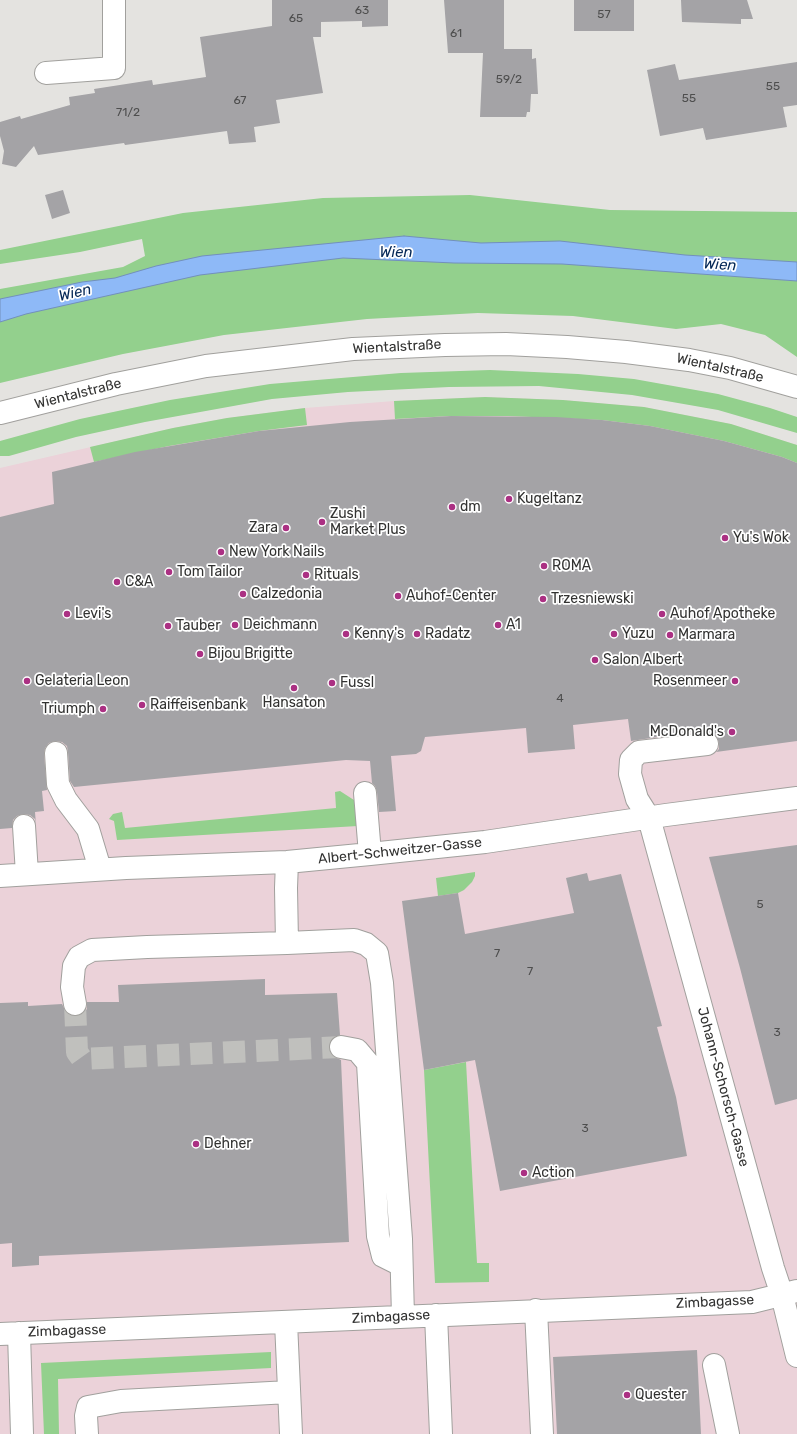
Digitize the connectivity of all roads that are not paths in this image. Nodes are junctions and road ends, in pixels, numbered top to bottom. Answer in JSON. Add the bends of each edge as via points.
{"nodes":[{"id":1,"x":114,"y":0,"type":"edge"},
{"id":2,"x":46,"y":73,"type":"dead end"},
{"id":3,"x":797,"y":387,"type":"edge"},
{"id":4,"x":0,"y":413,"type":"edge"},
{"id":5,"x":707,"y":744,"type":"dead end"},
{"id":6,"x":56,"y":753,"type":"dead end"},
{"id":7,"x":365,"y":793,"type":"dead end"},
{"id":8,"x":797,"y":798,"type":"edge"},
{"id":9,"x":649,"y":818,"type":"junction"},
{"id":10,"x":24,"y":826,"type":"dead end"},
{"id":11,"x":370,"y":854,"type":"junction"},
{"id":12,"x":287,"y":862,"type":"junction"},
{"id":13,"x":100,"y":870,"type":"junction"},
{"id":14,"x":27,"y":874,"type":"junction"},
{"id":15,"x":0,"y":876,"type":"edge"},
{"id":16,"x":287,"y":943,"type":"junction"},
{"id":17,"x":75,"y":1004,"type":"tunnel mouth"},
{"id":18,"x":341,"y":1046,"type":"tunnel mouth"},
{"id":19,"x":402,"y":1265,"type":"junction"},
{"id":20,"x":789,"y":1293,"type":"edge"},
{"id":21,"x":536,"y":1310,"type":"junction"},
{"id":22,"x":436,"y":1315,"type":"junction"},
{"id":23,"x":403,"y":1317,"type":"junction"},
{"id":24,"x":286,"y":1322,"type":"junction"},
{"id":25,"x":9,"y":1334,"type":"edge"},
{"id":26,"x":797,"y":1356,"type":"edge"},
{"id":27,"x":714,"y":1365,"type":"dead end"},
{"id":28,"x":289,"y":1392,"type":"junction"},
{"id":29,"x":22,"y":1434,"type":"edge"},
{"id":30,"x":86,"y":1434,"type":"edge"},
{"id":31,"x":291,"y":1434,"type":"edge"},
{"id":32,"x":441,"y":1434,"type":"edge"},
{"id":33,"x":542,"y":1434,"type":"edge"},
{"id":34,"x":728,"y":1434,"type":"edge"}],
"edges":[{"from":1,"to":2,"type":"street","via":[[114,68]]},
{"from":3,"to":4,"type":"street","name":"Wientalstraße","via":[[730,368],[626,352],[506,344],[445,345],[353,349],[206,366],[116,384]]},
{"from":5,"to":9,"type":"street","name":"Johann-Schorsch-Gasse","via":[[639,752],[631,760],[630,774],[637,799]]},
{"from":6,"to":13,"type":"street","via":[[58,784],[66,800],[88,829]]},
{"from":7,"to":11,"type":"street"},
{"from":8,"to":9,"type":"street","name":"Albert-Schweitzer-Gasse"},
{"from":9,"to":11,"type":"street","name":"Albert-Schweitzer-Gasse","via":[[485,842]]},
{"from":9,"to":20,"type":"street","name":"Johann-Schorsch-Gasse","via":[[773,1268]]},
{"from":10,"to":14,"type":"street"},
{"from":11,"to":12,"type":"street","name":"Albert-Schweitzer-Gasse"},
{"from":12,"to":13,"type":"street","name":"Albert-Schweitzer-Gasse"},
{"from":12,"to":16,"type":"street"},
{"from":13,"to":14,"type":"street","name":"Albert-Schweitzer-Gasse"},
{"from":14,"to":15,"type":"street","name":"Albert-Schweitzer-Gasse"},
{"from":16,"to":17,"type":"street","via":[[92,950],[80,957],[74,966],[72,987]]},
{"from":16,"to":19,"type":"street","via":[[354,940],[366,944],[377,953],[382,983]]},
{"from":18,"to":19,"type":"street","via":[[357,1050],[368,1064],[378,1236],[383,1256]]},
{"from":19,"to":23,"type":"street"},
{"from":20,"to":21,"type":"street","name":"Zimbagasse","via":[[752,1302]]},
{"from":20,"to":26,"type":"street","name":"Johann-Schorsch-Gasse"},
{"from":21,"to":22,"type":"street","name":"Zimbagasse"},
{"from":21,"to":33,"type":"street"},
{"from":22,"to":23,"type":"street","name":"Zimbagasse"},
{"from":22,"to":32,"type":"street"},
{"from":23,"to":24,"type":"street","name":"Zimbagasse"},
{"from":24,"to":25,"type":"street","name":"Zimbagasse"},
{"from":24,"to":28,"type":"street"},
{"from":25,"to":29,"type":"street"},
{"from":27,"to":34,"type":"street"},
{"from":28,"to":30,"type":"street","via":[[121,1401],[88,1407]]},
{"from":28,"to":31,"type":"street"}]}
